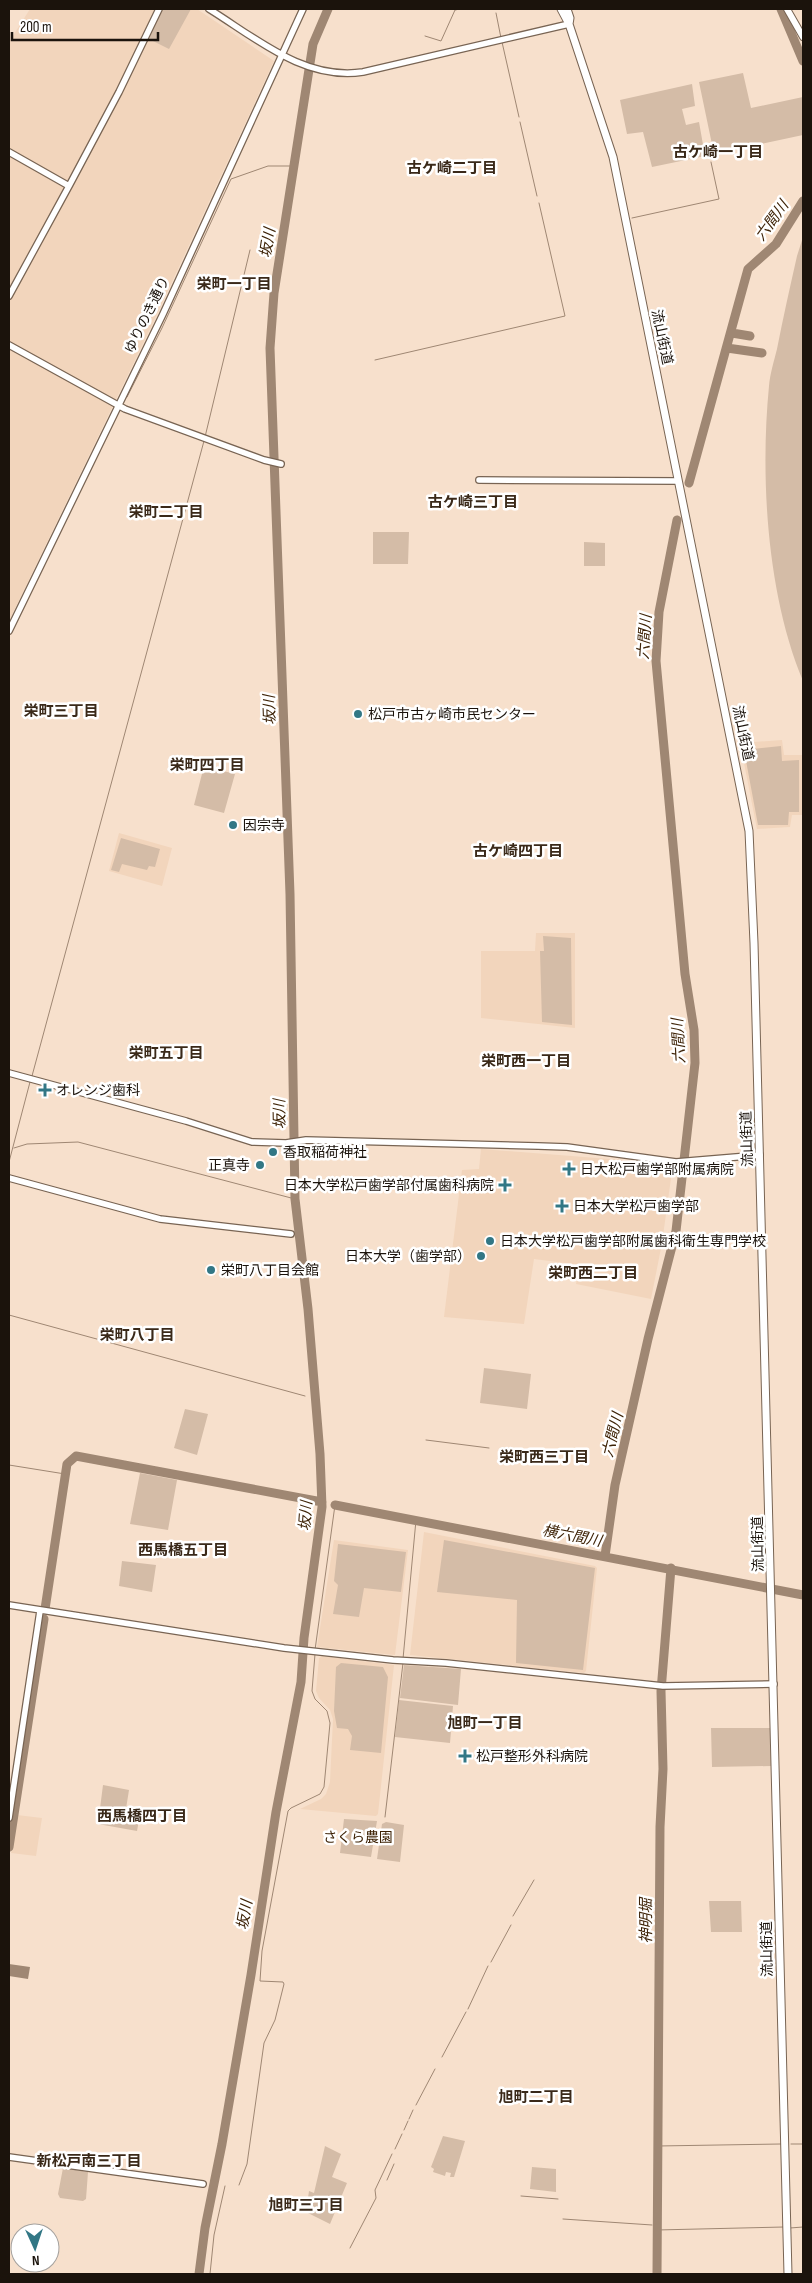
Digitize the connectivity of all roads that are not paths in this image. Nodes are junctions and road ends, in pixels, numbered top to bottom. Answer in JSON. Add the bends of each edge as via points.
{"nodes":[{"id":1,"x":159,"y":9,"type":"edge"},
{"id":2,"x":209,"y":9,"type":"edge"},
{"id":3,"x":304,"y":9,"type":"edge"},
{"id":4,"x":561,"y":9,"type":"edge"},
{"id":5,"x":567,"y":9,"type":"edge"},
{"id":6,"x":787,"y":9,"type":"edge"},
{"id":7,"x":569,"y":24,"type":"junction"},
{"id":8,"x":803,"y":37,"type":"edge"},
{"id":9,"x":282,"y":56,"type":"junction"},
{"id":10,"x":9,"y":152,"type":"edge"},
{"id":11,"x":69,"y":186,"type":"junction"},
{"id":12,"x":9,"y":296,"type":"edge"},
{"id":13,"x":9,"y":345,"type":"edge"},
{"id":14,"x":117,"y":405,"type":"junction"},
{"id":15,"x":280,"y":464,"type":"dead end"},
{"id":16,"x":479,"y":480,"type":"dead end"},
{"id":17,"x":678,"y":481,"type":"junction"},
{"id":18,"x":9,"y":631,"type":"edge"},
{"id":19,"x":9,"y":1072,"type":"edge"},
{"id":20,"x":760,"y":1158,"type":"junction"},
{"id":21,"x":9,"y":1178,"type":"edge"},
{"id":22,"x":291,"y":1234,"type":"dead end"},
{"id":23,"x":9,"y":1605,"type":"edge"},
{"id":24,"x":43,"y":1611,"type":"junction"},
{"id":25,"x":774,"y":1684,"type":"junction"},
{"id":26,"x":9,"y":1818,"type":"edge"},
{"id":27,"x":9,"y":2157,"type":"edge"},
{"id":28,"x":203,"y":2184,"type":"dead end"},
{"id":29,"x":788,"y":2274,"type":"edge"}],
"edges":[{"from":1,"to":11,"type":"street"},
{"from":2,"to":9,"type":"street"},
{"from":3,"to":9,"type":"street","name":"ゆりのき通り"},
{"from":4,"to":7,"type":"main road","name":"流山街道"},
{"from":5,"to":7,"type":"main road","name":"流山街道"},
{"from":6,"to":8,"type":"main road"},
{"from":7,"to":9,"type":"street","via":[[363,72],[339,74],[316,70]]},
{"from":7,"to":17,"type":"main road","name":"流山街道","via":[[613,158]]},
{"from":9,"to":14,"type":"street","name":"ゆりのき通り"},
{"from":10,"to":11,"type":"street"},
{"from":11,"to":12,"type":"street"},
{"from":13,"to":14,"type":"street"},
{"from":14,"to":15,"type":"street"},
{"from":14,"to":18,"type":"street","name":"ゆりのき通り"},
{"from":16,"to":17,"type":"street"},
{"from":17,"to":20,"type":"main road","name":"流山街道","via":[[750,831]]},
{"from":19,"to":20,"type":"street","via":[[252,1142],[300,1140],[567,1147],[677,1162]]},
{"from":20,"to":25,"type":"main road","name":"流山街道"},
{"from":21,"to":22,"type":"street","via":[[160,1219]]},
{"from":23,"to":24,"type":"street"},
{"from":24,"to":25,"type":"street","via":[[309,1651],[661,1686]]},
{"from":24,"to":26,"type":"street"},
{"from":25,"to":29,"type":"main road","name":"流山街道"},
{"from":27,"to":28,"type":"street"}]}
